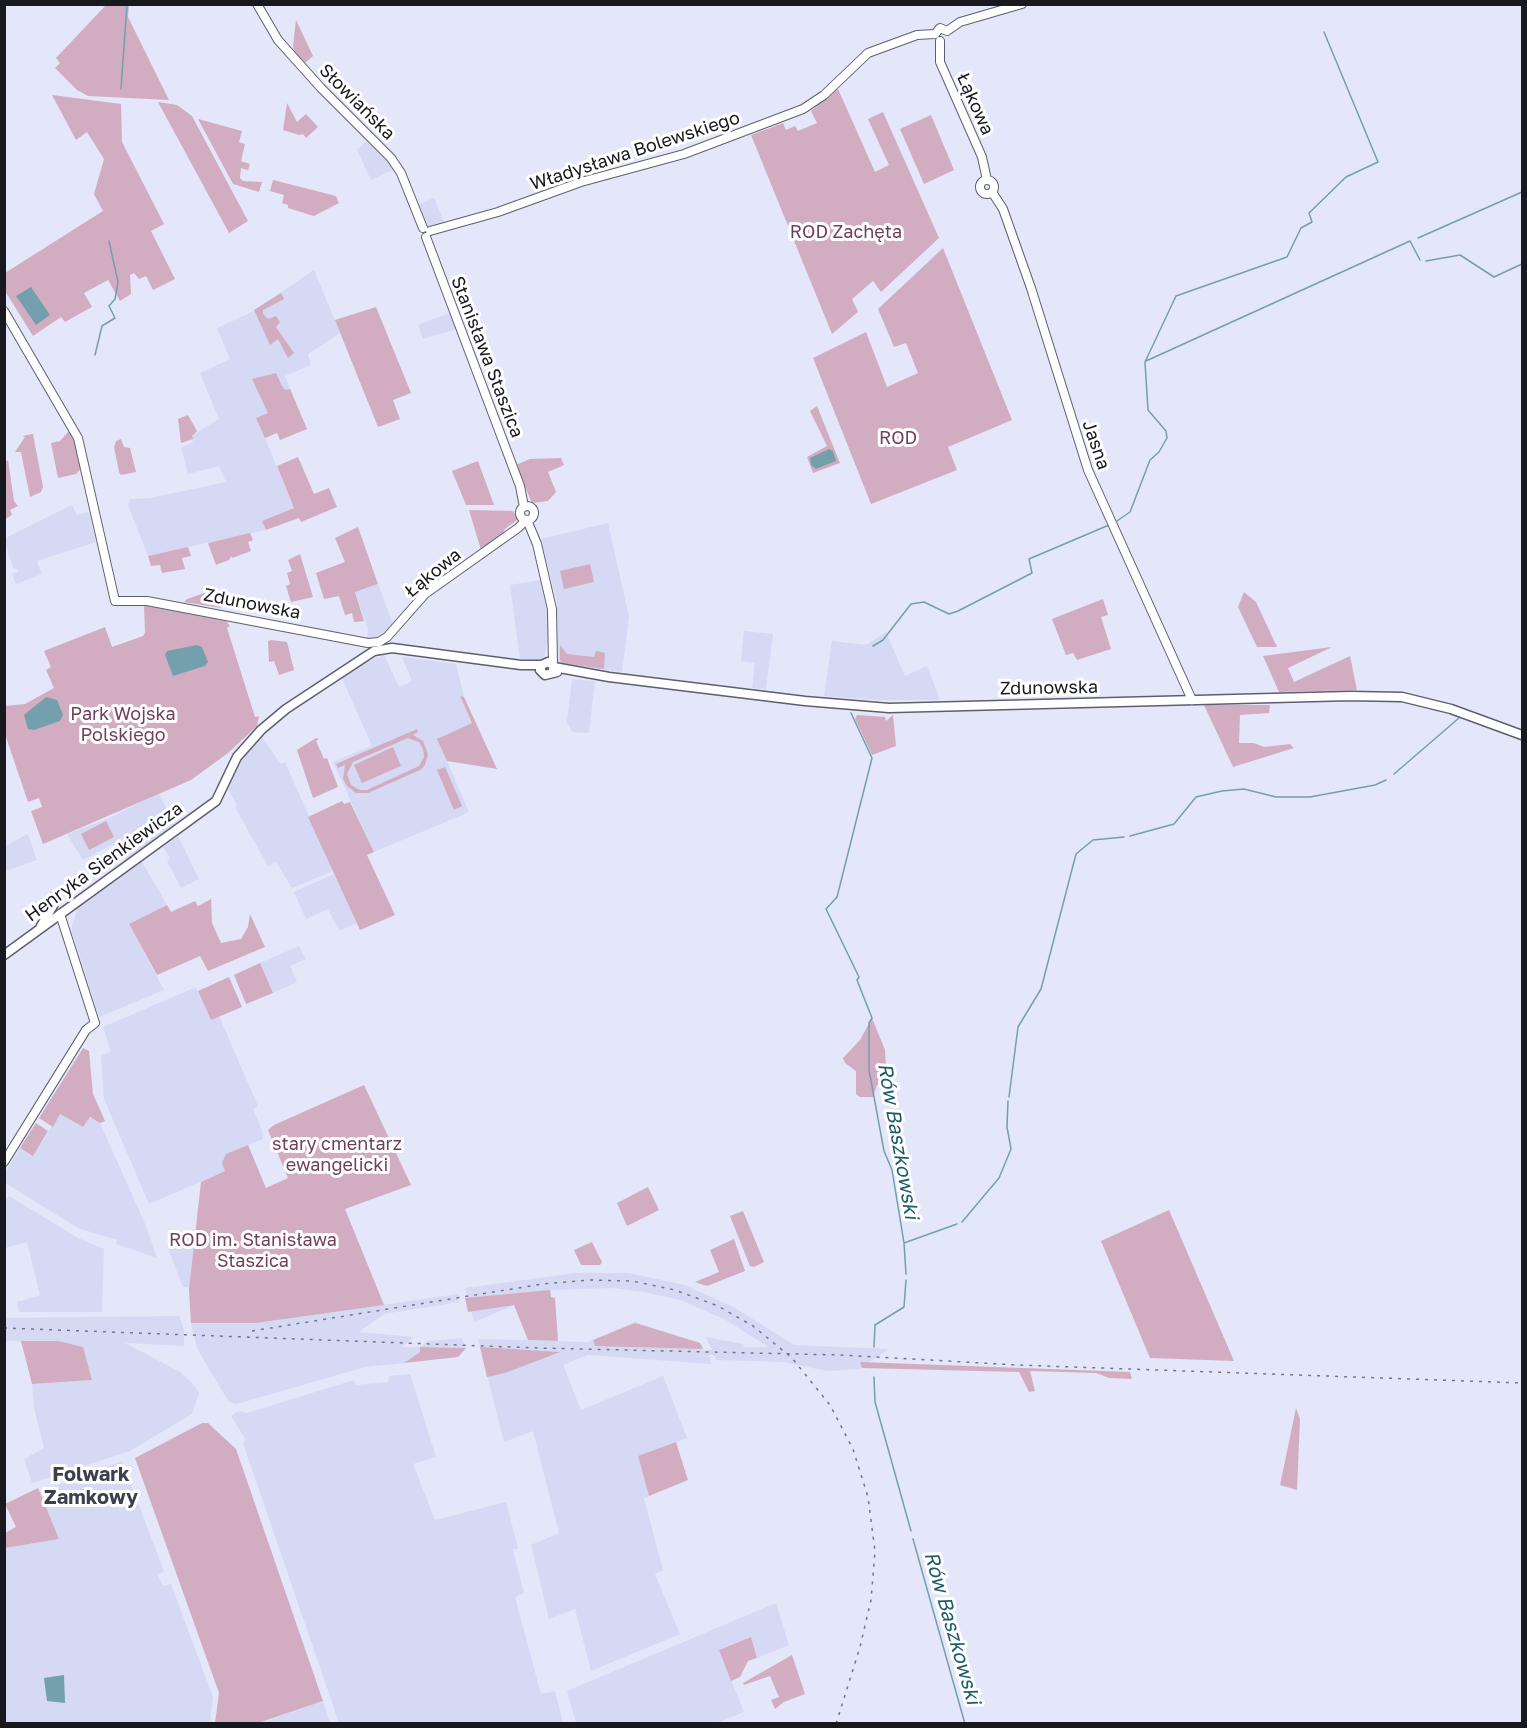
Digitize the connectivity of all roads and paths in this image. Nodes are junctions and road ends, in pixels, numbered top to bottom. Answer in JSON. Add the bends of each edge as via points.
{"nodes":[{"id":1,"x":257,"y":4,"type":"edge"},
{"id":2,"x":1022,"y":4,"type":"edge"},
{"id":3,"x":937,"y":38,"type":"junction"},
{"id":4,"x":992,"y":192,"type":"joint"},
{"id":5,"x":426,"y":232,"type":"junction"},
{"id":6,"x":4,"y":312,"type":"edge"},
{"id":7,"x":527,"y":507,"type":"junction"},
{"id":8,"x":527,"y":519,"type":"junction"},
{"id":9,"x":384,"y":644,"type":"junction"},
{"id":10,"x":548,"y":667,"type":"junction"},
{"id":11,"x":1192,"y":700,"type":"junction"},
{"id":12,"x":1522,"y":735,"type":"edge"},
{"id":13,"x":54,"y":897,"type":"dead end"},
{"id":14,"x":60,"y":914,"type":"junction"},
{"id":15,"x":38,"y":930,"type":"junction"},
{"id":16,"x":4,"y":955,"type":"edge"},
{"id":17,"x":4,"y":1162,"type":"edge"}],
"edges":[{"from":1,"to":5,"type":"street","name":"Słowiańska","via":[[278,40],[391,158]]},
{"from":2,"to":3,"type":"street","name":"Władysława Bolewskiego","via":[[960,22],[947,31],[940,28]]},
{"from":3,"to":4,"type":"street","name":"Łąkowa","via":[[940,62],[982,157],[987,180],[994,185]]},
{"from":3,"to":5,"type":"street","name":"Władysława Bolewskiego","via":[[917,35],[868,53],[816,101],[796,112],[684,154],[581,182],[498,212]]},
{"from":4,"to":11,"type":"street","name":"Jasna","via":[[1003,209],[1031,288],[1088,470]]},
{"from":5,"to":7,"type":"street","name":"Stanisława Staszica"},
{"from":6,"to":9,"type":"street","name":"Zdunowska","via":[[78,438],[115,601],[147,601]]},
{"from":7,"to":8,"type":"street","via":[[520,511]]},
{"from":7,"to":8,"type":"street","name":"Stanisława Staszica","via":[[534,511]]},
{"from":8,"to":9,"type":"street","name":"Łąkowa","via":[[425,594]]},
{"from":8,"to":10,"type":"street","via":[[537,544],[553,616]]},
{"from":9,"to":10,"type":"main road","name":"Zdunowska"},
{"from":9,"to":14,"type":"main road","name":"Henryka Sienkiewicza","via":[[267,725],[237,757],[221,795],[211,806]]},
{"from":10,"to":11,"type":"main road","name":"Zdunowska","via":[[805,701],[889,708]]},
{"from":11,"to":12,"type":"main road","name":"Zdunowska","via":[[1406,698],[1451,709]]},
{"from":13,"to":15,"type":"main road","via":[[54,904]]},
{"from":14,"to":15,"type":"main road","name":"Henryka Sienkiewicza"},
{"from":14,"to":17,"type":"street","via":[[95,1023],[86,1030]]},
{"from":15,"to":16,"type":"main road","name":"Henryka Sienkiewicza"}]}
